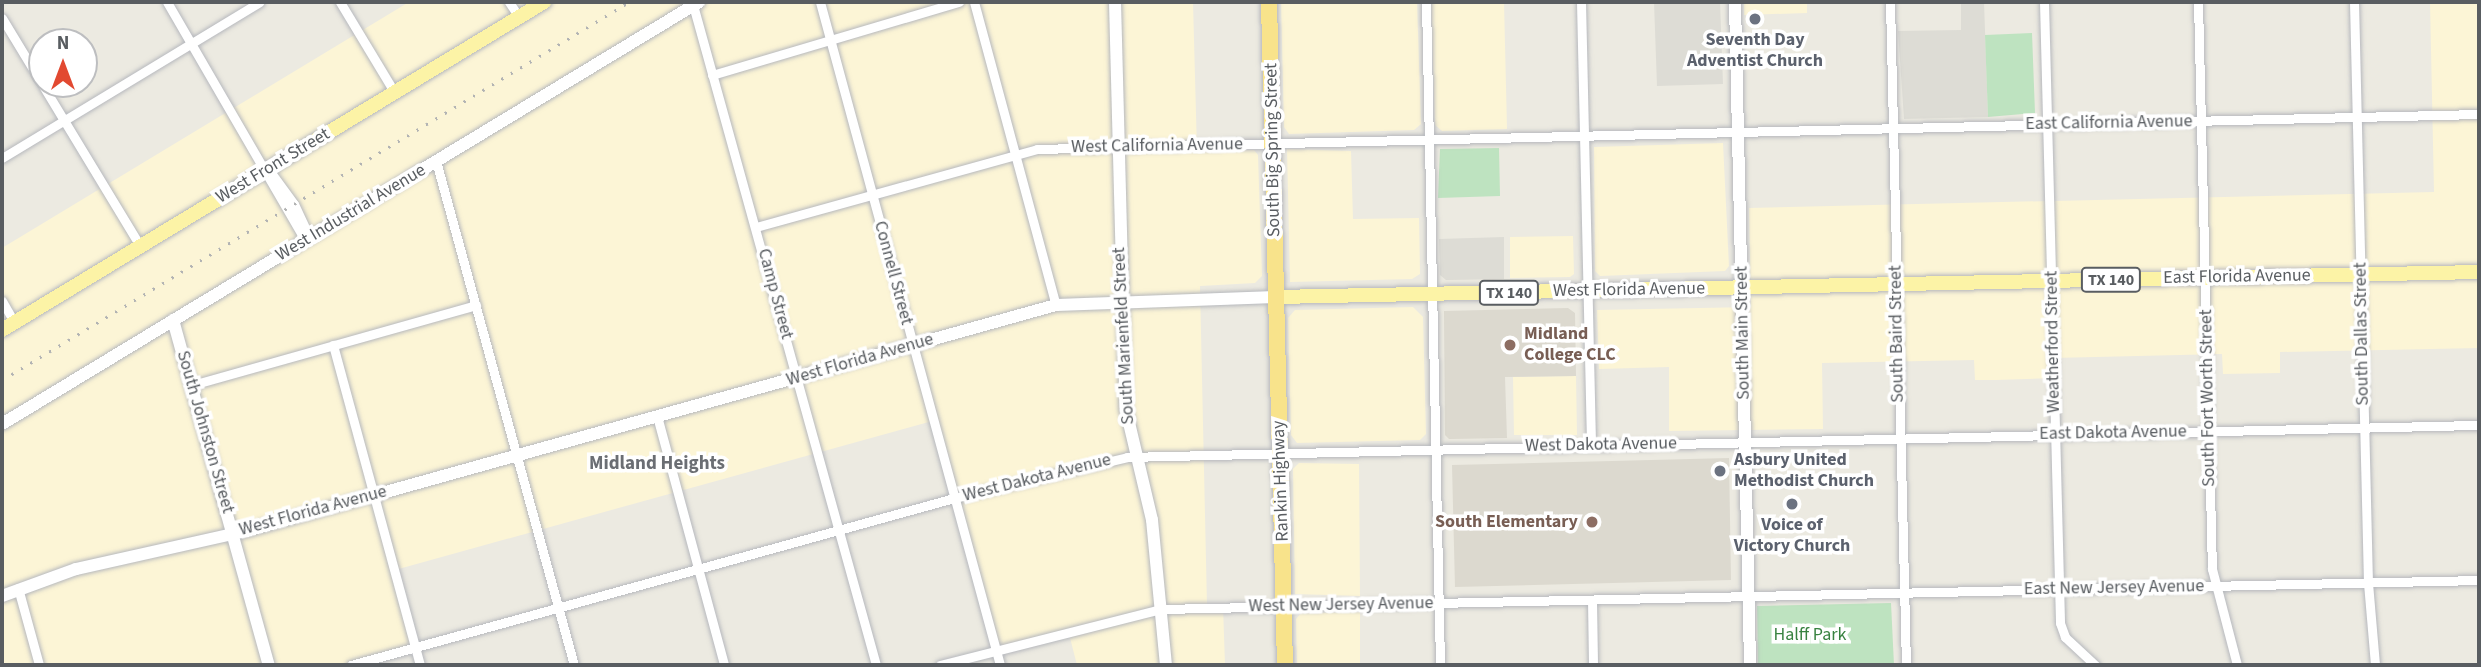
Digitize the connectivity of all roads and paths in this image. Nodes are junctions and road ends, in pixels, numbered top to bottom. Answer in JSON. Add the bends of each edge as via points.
{"nodes":[{"id":1,"x":167,"y":2,"type":"edge"},
{"id":2,"x":260,"y":2,"type":"edge"},
{"id":3,"x":340,"y":2,"type":"edge"},
{"id":4,"x":509,"y":2,"type":"edge"},
{"id":5,"x":544,"y":2,"type":"edge"},
{"id":6,"x":820,"y":2,"type":"edge"},
{"id":7,"x":959,"y":2,"type":"edge"},
{"id":8,"x":974,"y":2,"type":"edge"},
{"id":9,"x":1115,"y":2,"type":"edge"},
{"id":10,"x":1269,"y":2,"type":"edge"},
{"id":11,"x":1426,"y":2,"type":"edge"},
{"id":12,"x":1581,"y":2,"type":"edge"},
{"id":13,"x":1735,"y":2,"type":"edge"},
{"id":14,"x":1890,"y":2,"type":"edge"},
{"id":15,"x":2044,"y":2,"type":"edge"},
{"id":16,"x":2198,"y":2,"type":"edge"},
{"id":17,"x":2354,"y":2,"type":"edge"},
{"id":18,"x":696,"y":4,"type":"edge"},
{"id":19,"x":519,"y":17,"type":"junction"},
{"id":20,"x":2,"y":18,"type":"edge"},
{"id":21,"x":830,"y":39,"type":"junction"},
{"id":22,"x":192,"y":43,"type":"junction"},
{"id":23,"x":712,"y":75,"type":"junction"},
{"id":24,"x":395,"y":93,"type":"junction"},
{"id":25,"x":2479,"y":114,"type":"edge"},
{"id":26,"x":2357,"y":117,"type":"junction"},
{"id":27,"x":64,"y":121,"type":"junction"},
{"id":28,"x":2201,"y":121,"type":"junction"},
{"id":29,"x":2047,"y":124,"type":"junction"},
{"id":30,"x":1892,"y":128,"type":"junction"},
{"id":31,"x":1738,"y":132,"type":"junction"},
{"id":32,"x":1583,"y":136,"type":"junction"},
{"id":33,"x":1428,"y":139,"type":"junction"},
{"id":34,"x":1272,"y":143,"type":"junction"},
{"id":35,"x":1118,"y":147,"type":"junction"},
{"id":36,"x":1015,"y":153,"type":"junction"},
{"id":37,"x":2,"y":158,"type":"edge"},
{"id":38,"x":436,"y":161,"type":"junction"},
{"id":39,"x":268,"y":169,"type":"junction"},
{"id":40,"x":872,"y":194,"type":"junction"},
{"id":41,"x":756,"y":227,"type":"junction"},
{"id":42,"x":310,"y":238,"type":"junction"},
{"id":43,"x":140,"y":246,"type":"junction"},
{"id":44,"x":2479,"y":272,"type":"edge"},
{"id":45,"x":2361,"y":274,"type":"junction"},
{"id":46,"x":2205,"y":278,"type":"junction"},
{"id":47,"x":2051,"y":281,"type":"junction"},
{"id":48,"x":1896,"y":284,"type":"junction"},
{"id":49,"x":1742,"y":287,"type":"junction"},
{"id":50,"x":1587,"y":291,"type":"junction"},
{"id":51,"x":1432,"y":294,"type":"junction"},
{"id":52,"x":1276,"y":298,"type":"junction"},
{"id":53,"x":2,"y":301,"type":"edge"},
{"id":54,"x":1121,"y":301,"type":"junction"},
{"id":55,"x":475,"y":305,"type":"junction"},
{"id":56,"x":1056,"y":305,"type":"junction"},
{"id":57,"x":173,"y":320,"type":"junction"},
{"id":58,"x":8,"y":326,"type":"edge"},
{"id":59,"x":333,"y":345,"type":"junction"},
{"id":60,"x":913,"y":345,"type":"junction"},
{"id":61,"x":798,"y":377,"type":"junction"},
{"id":62,"x":192,"y":385,"type":"junction"},
{"id":63,"x":657,"y":416,"type":"junction"},
{"id":64,"x":2,"y":424,"type":"edge"},
{"id":65,"x":2479,"y":425,"type":"edge"},
{"id":66,"x":2364,"y":428,"type":"junction"},
{"id":67,"x":2208,"y":431,"type":"junction"},
{"id":68,"x":2055,"y":435,"type":"junction"},
{"id":69,"x":1900,"y":438,"type":"junction"},
{"id":70,"x":1746,"y":442,"type":"junction"},
{"id":71,"x":1591,"y":446,"type":"junction"},
{"id":72,"x":1435,"y":449,"type":"junction"},
{"id":73,"x":1280,"y":452,"type":"junction"},
{"id":74,"x":517,"y":455,"type":"junction"},
{"id":75,"x":1137,"y":456,"type":"junction"},
{"id":76,"x":374,"y":495,"type":"junction"},
{"id":77,"x":954,"y":498,"type":"junction"},
{"id":78,"x":839,"y":530,"type":"junction"},
{"id":79,"x":233,"y":534,"type":"junction"},
{"id":80,"x":698,"y":569,"type":"junction"},
{"id":81,"x":2479,"y":580,"type":"edge"},
{"id":82,"x":2368,"y":583,"type":"junction"},
{"id":83,"x":2216,"y":586,"type":"junction"},
{"id":84,"x":18,"y":589,"type":"junction"},
{"id":85,"x":2059,"y":590,"type":"junction"},
{"id":86,"x":1904,"y":593,"type":"junction"},
{"id":87,"x":2,"y":596,"type":"edge"},
{"id":88,"x":1749,"y":596,"type":"junction"},
{"id":89,"x":1592,"y":600,"type":"junction"},
{"id":90,"x":1439,"y":603,"type":"junction"},
{"id":91,"x":1284,"y":607,"type":"junction"},
{"id":92,"x":558,"y":608,"type":"junction"},
{"id":93,"x":1162,"y":609,"type":"junction"},
{"id":94,"x":416,"y":647,"type":"junction"},
{"id":95,"x":996,"y":650,"type":"junction"},
{"id":96,"x":39,"y":665,"type":"edge"},
{"id":97,"x":269,"y":665,"type":"edge"},
{"id":98,"x":351,"y":665,"type":"edge"},
{"id":99,"x":420,"y":665,"type":"edge"},
{"id":100,"x":574,"y":665,"type":"edge"},
{"id":101,"x":724,"y":665,"type":"edge"},
{"id":102,"x":876,"y":665,"type":"edge"},
{"id":103,"x":940,"y":665,"type":"edge"},
{"id":104,"x":1000,"y":665,"type":"edge"},
{"id":105,"x":1166,"y":665,"type":"edge"},
{"id":106,"x":1285,"y":665,"type":"edge"},
{"id":107,"x":1440,"y":665,"type":"edge"},
{"id":108,"x":1593,"y":665,"type":"edge"},
{"id":109,"x":1750,"y":665,"type":"edge"},
{"id":110,"x":1906,"y":665,"type":"edge"},
{"id":111,"x":2095,"y":665,"type":"edge"},
{"id":112,"x":2237,"y":665,"type":"edge"},
{"id":113,"x":2375,"y":665,"type":"edge"}],
"edges":[{"from":1,"to":22,"type":"street"},
{"from":2,"to":22,"type":"street"},
{"from":3,"to":24,"type":"street"},
{"from":4,"to":19,"type":"street"},
{"from":5,"to":19,"type":"main road","name":"West Front Street"},
{"from":6,"to":21,"type":"street","name":"Connell Street"},
{"from":7,"to":21,"type":"street"},
{"from":8,"to":36,"type":"street"},
{"from":9,"to":35,"type":"street","name":"South Marienfeld Street"},
{"from":10,"to":34,"type":"highway","name":"South Big Spring Street"},
{"from":11,"to":33,"type":"street"},
{"from":12,"to":32,"type":"street"},
{"from":13,"to":31,"type":"street","name":"South Main Street"},
{"from":14,"to":30,"type":"street","name":"South Baird Street"},
{"from":15,"to":29,"type":"street","name":"Weatherford Street"},
{"from":16,"to":28,"type":"street","name":"South Fort Worth Street"},
{"from":17,"to":26,"type":"street","name":"South Dallas Street"},
{"from":18,"to":23,"type":"street","name":"Camp Street"},
{"from":18,"to":38,"type":"street","name":"West Industrial Avenue"},
{"from":19,"to":24,"type":"main road","name":"West Front Street"},
{"from":20,"to":27,"type":"street"},
{"from":21,"to":23,"type":"street"},
{"from":21,"to":40,"type":"street","name":"Connell Street"},
{"from":22,"to":27,"type":"street"},
{"from":22,"to":39,"type":"street"},
{"from":23,"to":41,"type":"street","name":"Camp Street"},
{"from":24,"to":39,"type":"main road","name":"West Front Street"},
{"from":25,"to":26,"type":"street","name":"East California Avenue"},
{"from":26,"to":28,"type":"street","name":"East California Avenue"},
{"from":26,"to":45,"type":"street","name":"South Dallas Street"},
{"from":27,"to":37,"type":"street"},
{"from":27,"to":43,"type":"street"},
{"from":28,"to":29,"type":"street","name":"East California Avenue"},
{"from":28,"to":46,"type":"street","name":"South Fort Worth Street"},
{"from":29,"to":30,"type":"street","name":"East California Avenue"},
{"from":29,"to":47,"type":"street","name":"Weatherford Street"},
{"from":30,"to":31,"type":"street","name":"East California Avenue"},
{"from":30,"to":48,"type":"street","name":"South Baird Street"},
{"from":31,"to":32,"type":"street","name":"West California Avenue"},
{"from":31,"to":49,"type":"street","name":"South Main Street"},
{"from":32,"to":33,"type":"street","name":"West California Avenue"},
{"from":32,"to":50,"type":"street"},
{"from":33,"to":34,"type":"street","name":"West California Avenue"},
{"from":33,"to":51,"type":"street"},
{"from":34,"to":35,"type":"street","name":"West California Avenue"},
{"from":34,"to":52,"type":"highway","name":"South Big Spring Street"},
{"from":35,"to":36,"type":"street","name":"West California Avenue"},
{"from":35,"to":54,"type":"street","name":"South Marienfeld Street"},
{"from":36,"to":40,"type":"street","name":"West California Avenue"},
{"from":36,"to":56,"type":"street"},
{"from":38,"to":42,"type":"street","name":"West Industrial Avenue"},
{"from":38,"to":55,"type":"street"},
{"from":39,"to":42,"type":"street","via":[[302,233]]},
{"from":39,"to":43,"type":"main road","name":"West Front Street"},
{"from":40,"to":41,"type":"street","name":"West California Avenue"},
{"from":40,"to":60,"type":"street","name":"Connell Street"},
{"from":41,"to":61,"type":"street","name":"Camp Street"},
{"from":42,"to":57,"type":"street","name":"West Industrial Avenue"},
{"from":43,"to":58,"type":"main road","name":"West Front Street"},
{"from":44,"to":45,"type":"main road","name":"East Florida Avenue","number":"TX 140"},
{"from":45,"to":46,"type":"main road","name":"East Florida Avenue","number":"TX 140"},
{"from":45,"to":66,"type":"street","name":"South Dallas Street"},
{"from":46,"to":47,"type":"main road","name":"East Florida Avenue","number":"TX 140"},
{"from":46,"to":67,"type":"street","name":"South Fort Worth Street"},
{"from":47,"to":48,"type":"main road","name":"East Florida Avenue","number":"TX 140"},
{"from":47,"to":68,"type":"street","name":"Weatherford Street"},
{"from":48,"to":49,"type":"main road","name":"East Florida Avenue","number":"TX 140"},
{"from":48,"to":69,"type":"street","name":"South Baird Street"},
{"from":49,"to":50,"type":"main road","name":"West Florida Avenue","number":"TX 140"},
{"from":49,"to":70,"type":"street","name":"South Main Street"},
{"from":50,"to":51,"type":"main road","name":"West Florida Avenue","number":"TX 140"},
{"from":50,"to":71,"type":"street"},
{"from":51,"to":52,"type":"main road","name":"West Florida Avenue","number":"TX 140"},
{"from":51,"to":72,"type":"street"},
{"from":52,"to":54,"type":"street","name":"West Florida Avenue"},
{"from":52,"to":73,"type":"highway","name":"Rankin Highway"},
{"from":53,"to":58,"type":"street"},
{"from":54,"to":56,"type":"street","name":"West Florida Avenue"},
{"from":54,"to":75,"type":"street","name":"South Marienfeld Street","via":[[1127,420]]},
{"from":55,"to":59,"type":"street"},
{"from":55,"to":74,"type":"street"},
{"from":56,"to":60,"type":"street","name":"West Florida Avenue"},
{"from":57,"to":62,"type":"street","name":"South Johnston Street"},
{"from":57,"to":64,"type":"street","name":"West Industrial Avenue"},
{"from":59,"to":62,"type":"street"},
{"from":59,"to":76,"type":"street"},
{"from":60,"to":61,"type":"street","name":"West Florida Avenue"},
{"from":60,"to":77,"type":"street","name":"Connell Street"},
{"from":61,"to":63,"type":"street","name":"West Florida Avenue"},
{"from":61,"to":78,"type":"street","name":"Camp Street"},
{"from":62,"to":79,"type":"street","name":"South Johnston Street"},
{"from":63,"to":74,"type":"street","name":"West Florida Avenue"},
{"from":63,"to":80,"type":"street"},
{"from":65,"to":66,"type":"street","name":"East Dakota Avenue"},
{"from":66,"to":67,"type":"street","name":"East Dakota Avenue"},
{"from":66,"to":82,"type":"street","name":"South Dallas Street"},
{"from":67,"to":68,"type":"street","name":"East Dakota Avenue"},
{"from":67,"to":83,"type":"street","name":"South Fort Worth Street"},
{"from":68,"to":69,"type":"street","name":"East Dakota Avenue"},
{"from":68,"to":85,"type":"street","name":"Weatherford Street"},
{"from":69,"to":70,"type":"street","name":"East Dakota Avenue"},
{"from":69,"to":86,"type":"street","name":"South Baird Street"},
{"from":70,"to":71,"type":"street","name":"West Dakota Avenue"},
{"from":70,"to":88,"type":"street","name":"South Main Street"},
{"from":71,"to":72,"type":"street","name":"West Dakota Avenue"},
{"from":72,"to":73,"type":"street","name":"West Dakota Avenue"},
{"from":72,"to":90,"type":"street"},
{"from":73,"to":75,"type":"street","name":"West Dakota Avenue"},
{"from":73,"to":91,"type":"highway","name":"Rankin Highway"},
{"from":74,"to":76,"type":"street","name":"West Florida Avenue"},
{"from":74,"to":92,"type":"street"},
{"from":75,"to":77,"type":"street","name":"West Dakota Avenue","via":[[1095,462]]},
{"from":75,"to":93,"type":"street","name":"South Marienfeld Street","via":[[1152,520]]},
{"from":76,"to":79,"type":"street","name":"West Florida Avenue"},
{"from":76,"to":94,"type":"street"},
{"from":77,"to":78,"type":"street","name":"West Dakota Avenue"},
{"from":77,"to":95,"type":"street","name":"Connell Street"},
{"from":78,"to":80,"type":"street","name":"West Dakota Avenue"},
{"from":78,"to":102,"type":"street","name":"Camp Street"},
{"from":79,"to":84,"type":"street","name":"West Florida Avenue","via":[[123,556]]},
{"from":79,"to":97,"type":"street","name":"South Johnston Street"},
{"from":80,"to":92,"type":"street","name":"West Dakota Avenue"},
{"from":80,"to":101,"type":"street"},
{"from":81,"to":82,"type":"street","name":"East New Jersey Avenue"},
{"from":82,"to":83,"type":"street","name":"East New Jersey Avenue"},
{"from":82,"to":113,"type":"street","name":"South Dallas Street"},
{"from":83,"to":85,"type":"street","name":"East New Jersey Avenue"},
{"from":83,"to":112,"type":"street","name":"South Fort Worth Street"},
{"from":84,"to":87,"type":"street","name":"West Florida Avenue"},
{"from":84,"to":96,"type":"street"},
{"from":85,"to":86,"type":"street","name":"East New Jersey Avenue"},
{"from":85,"to":111,"type":"street","name":"Weatherford Street","via":[[2063,632]]},
{"from":86,"to":88,"type":"street","name":"East New Jersey Avenue"},
{"from":86,"to":110,"type":"street","name":"South Baird Street"},
{"from":88,"to":89,"type":"street","name":"West New Jersey Avenue"},
{"from":88,"to":109,"type":"street","name":"South Main Street"},
{"from":89,"to":90,"type":"street","name":"West New Jersey Avenue"},
{"from":89,"to":108,"type":"street"},
{"from":90,"to":91,"type":"street","name":"West New Jersey Avenue"},
{"from":90,"to":107,"type":"street"},
{"from":91,"to":93,"type":"street","name":"West New Jersey Avenue"},
{"from":91,"to":106,"type":"highway","name":"Rankin Highway"},
{"from":92,"to":94,"type":"street","name":"West Dakota Avenue"},
{"from":92,"to":100,"type":"street"},
{"from":93,"to":95,"type":"street","name":"West New Jersey Avenue"},
{"from":93,"to":105,"type":"street","name":"South Marienfeld Street"},
{"from":94,"to":98,"type":"street","name":"West Dakota Avenue"},
{"from":94,"to":99,"type":"street"},
{"from":95,"to":103,"type":"street","name":"West New Jersey Avenue"},
{"from":95,"to":104,"type":"street","name":"Connell Street"}]}
